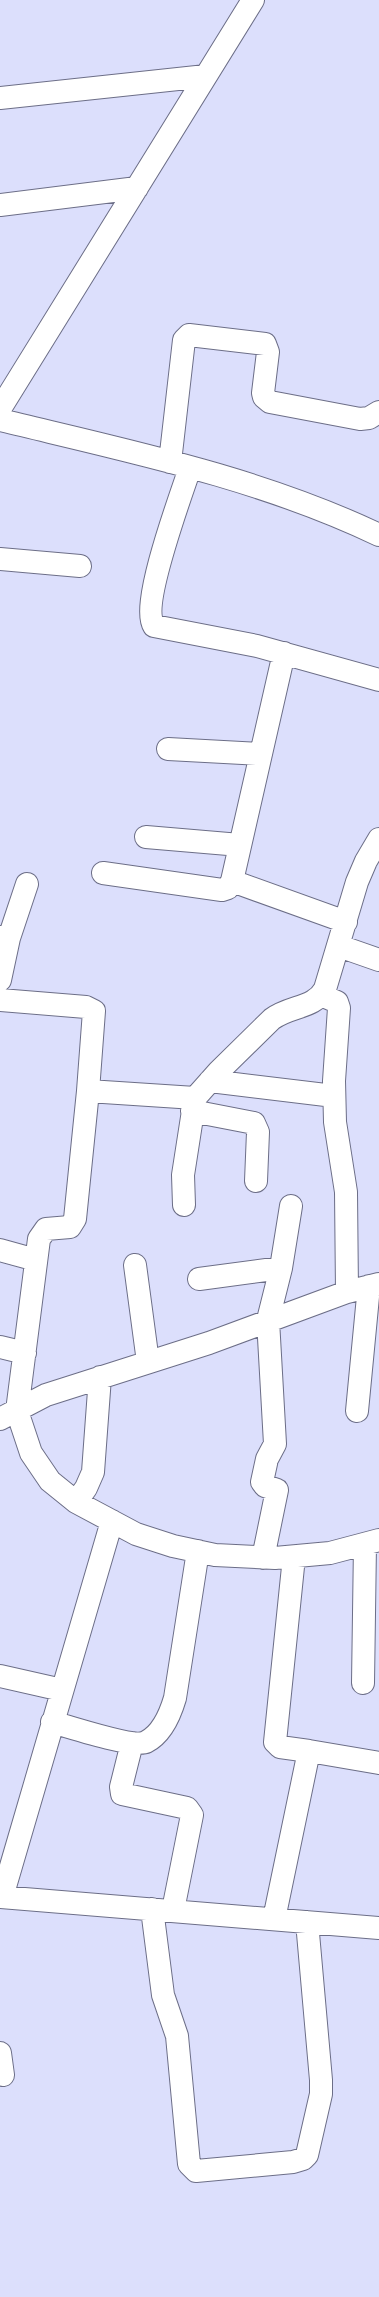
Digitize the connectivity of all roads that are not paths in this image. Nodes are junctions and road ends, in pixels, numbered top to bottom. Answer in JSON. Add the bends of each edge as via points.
{"nodes":[{"id":1,"x":254,"y":0,"type":"edge"},
{"id":2,"x":206,"y":76,"type":"junction"},
{"id":3,"x":0,"y":98,"type":"edge"},
{"id":4,"x":137,"y":188,"type":"junction"},
{"id":5,"x":0,"y":205,"type":"edge"},
{"id":6,"x":10,"y":377,"type":"edge"},
{"id":7,"x":0,"y":409,"type":"edge"},
{"id":8,"x":379,"y":412,"type":"edge"},
{"id":9,"x":0,"y":420,"type":"edge"},
{"id":10,"x":180,"y":465,"type":"junction"},
{"id":11,"x":379,"y":536,"type":"edge"},
{"id":12,"x":0,"y":559,"type":"edge"},
{"id":13,"x":80,"y":566,"type":"dead end"},
{"id":14,"x":284,"y":653,"type":"junction"},
{"id":15,"x":379,"y":680,"type":"edge"},
{"id":16,"x":168,"y":749,"type":"dead end"},
{"id":17,"x":261,"y":754,"type":"junction"},
{"id":18,"x":146,"y":837,"type":"dead end"},
{"id":19,"x":379,"y":839,"type":"edge"},
{"id":20,"x":240,"y":845,"type":"junction"},
{"id":21,"x":372,"y":862,"type":"edge"},
{"id":22,"x":102,"y":873,"type":"dead end"},
{"id":23,"x":232,"y":881,"type":"junction"},
{"id":24,"x":27,"y":884,"type":"dead end"},
{"id":25,"x":346,"y":922,"type":"junction"},
{"id":26,"x":4,"y":937,"type":"edge"},
{"id":27,"x":339,"y":946,"type":"junction"},
{"id":28,"x":379,"y":960,"type":"edge"},
{"id":29,"x":0,"y":980,"type":"edge"},
{"id":30,"x":322,"y":995,"type":"junction"},
{"id":31,"x":0,"y":1000,"type":"edge"},
{"id":32,"x":210,"y":1081,"type":"junction"},
{"id":33,"x":88,"y":1091,"type":"junction"},
{"id":34,"x":334,"y":1096,"type":"junction"},
{"id":35,"x":194,"y":1105,"type":"junction"},
{"id":36,"x":256,"y":1181,"type":"dead end"},
{"id":37,"x":184,"y":1206,"type":"dead end"},
{"id":38,"x":291,"y":1206,"type":"dead end"},
{"id":39,"x":0,"y":1250,"type":"edge"},
{"id":40,"x":36,"y":1260,"type":"junction"},
{"id":41,"x":135,"y":1265,"type":"dead end"},
{"id":42,"x":281,"y":1268,"type":"junction"},
{"id":43,"x":199,"y":1279,"type":"dead end"},
{"id":44,"x":374,"y":1285,"type":"edge"},
{"id":45,"x":347,"y":1292,"type":"junction"},
{"id":46,"x":268,"y":1320,"type":"junction"},
{"id":47,"x":0,"y":1348,"type":"edge"},
{"id":48,"x":25,"y":1353,"type":"junction"},
{"id":49,"x":148,"y":1362,"type":"junction"},
{"id":50,"x":100,"y":1377,"type":"junction"},
{"id":51,"x":357,"y":1411,"type":"dead end"},
{"id":52,"x":9,"y":1415,"type":"edge"},
{"id":53,"x":76,"y":1502,"type":"junction"},
{"id":54,"x":112,"y":1521,"type":"junction"},
{"id":55,"x":372,"y":1542,"type":"edge"},
{"id":56,"x":198,"y":1551,"type":"junction"},
{"id":57,"x":294,"y":1557,"type":"junction"},
{"id":58,"x":263,"y":1558,"type":"junction"},
{"id":59,"x":0,"y":1676,"type":"edge"},
{"id":60,"x":363,"y":1683,"type":"dead end"},
{"id":61,"x":62,"y":1690,"type":"junction"},
{"id":62,"x":52,"y":1722,"type":"junction"},
{"id":63,"x":132,"y":1743,"type":"junction"},
{"id":64,"x":309,"y":1751,"type":"junction"},
{"id":65,"x":379,"y":1763,"type":"edge"},
{"id":66,"x":1,"y":1897,"type":"edge"},
{"id":67,"x":162,"y":1910,"type":"junction"},
{"id":68,"x":274,"y":1919,"type":"junction"},
{"id":69,"x":307,"y":1922,"type":"junction"},
{"id":70,"x":379,"y":1928,"type":"edge"},
{"id":71,"x":0,"y":2053,"type":"edge"},
{"id":72,"x":3,"y":2075,"type":"dead end"}],
"edges":[{"from":1,"to":2,"type":"street"},
{"from":2,"to":3,"type":"street"},
{"from":2,"to":4,"type":"street"},
{"from":4,"to":5,"type":"street"},
{"from":4,"to":6,"type":"street"},
{"from":6,"to":7,"type":"street"},
{"from":8,"to":10,"type":"street","via":[[360,419],[270,402],[263,394],[268,352],[265,344],[189,334],[184,340]]},
{"from":9,"to":10,"type":"street"},
{"from":10,"to":11,"type":"street","via":[[316,507]]},
{"from":10,"to":14,"type":"street","via":[[157,571],[151,622],[158,628]]},
{"from":12,"to":13,"type":"street"},
{"from":14,"to":15,"type":"street"},
{"from":14,"to":17,"type":"street"},
{"from":16,"to":17,"type":"street"},
{"from":17,"to":20,"type":"street"},
{"from":18,"to":20,"type":"street"},
{"from":19,"to":21,"type":"street"},
{"from":20,"to":23,"type":"street"},
{"from":21,"to":25,"type":"street","via":[[357,882]]},
{"from":22,"to":23,"type":"street","via":[[222,890],[228,888]]},
{"from":23,"to":25,"type":"street"},
{"from":24,"to":26,"type":"street"},
{"from":25,"to":27,"type":"street"},
{"from":26,"to":29,"type":"street"},
{"from":27,"to":28,"type":"street"},
{"from":27,"to":30,"type":"street"},
{"from":30,"to":32,"type":"street","via":[[312,1004],[292,1008],[272,1019]]},
{"from":30,"to":34,"type":"street","via":[[339,1004]]},
{"from":31,"to":33,"type":"street","via":[[86,1007],[94,1011]]},
{"from":32,"to":34,"type":"street"},
{"from":32,"to":35,"type":"street"},
{"from":33,"to":35,"type":"street"},
{"from":33,"to":40,"type":"street","via":[[75,1219],[70,1228],[42,1232]]},
{"from":34,"to":45,"type":"street","via":[[346,1192]]},
{"from":35,"to":36,"type":"street","via":[[254,1123],[258,1132]]},
{"from":35,"to":37,"type":"street","via":[[182,1175]]},
{"from":38,"to":42,"type":"street"},
{"from":39,"to":40,"type":"street"},
{"from":40,"to":48,"type":"street"},
{"from":41,"to":49,"type":"street"},
{"from":42,"to":43,"type":"street"},
{"from":42,"to":46,"type":"street"},
{"from":44,"to":45,"type":"street"},
{"from":44,"to":51,"type":"street"},
{"from":45,"to":46,"type":"street"},
{"from":46,"to":49,"type":"street"},
{"from":46,"to":58,"type":"street","via":[[275,1444],[267,1459],[262,1482],[276,1490]]},
{"from":47,"to":48,"type":"street"},
{"from":48,"to":52,"type":"street"},
{"from":49,"to":50,"type":"street"},
{"from":50,"to":52,"type":"street","via":[[46,1395]]},
{"from":50,"to":53,"type":"street","via":[[93,1472]]},
{"from":52,"to":53,"type":"street","via":[[50,1481]]},
{"from":53,"to":54,"type":"street"},
{"from":54,"to":56,"type":"street","via":[[136,1534]]},
{"from":54,"to":61,"type":"street"},
{"from":55,"to":57,"type":"street","via":[[330,1553]]},
{"from":55,"to":60,"type":"street"},
{"from":56,"to":58,"type":"street"},
{"from":56,"to":63,"type":"street","via":[[171,1711],[159,1731],[146,1742]]},
{"from":57,"to":58,"type":"street"},
{"from":57,"to":64,"type":"street","via":[[275,1742],[277,1746]]},
{"from":59,"to":61,"type":"street"},
{"from":61,"to":62,"type":"street"},
{"from":62,"to":63,"type":"street"},
{"from":62,"to":66,"type":"street"},
{"from":63,"to":67,"type":"street","via":[[122,1794],[186,1808],[192,1815]]},
{"from":64,"to":65,"type":"street"},
{"from":64,"to":68,"type":"street"},
{"from":66,"to":67,"type":"street"},
{"from":67,"to":68,"type":"street"},
{"from":67,"to":69,"type":"street","via":[[163,1994],[178,2036],[189,2164],[196,2171],[293,2162],[308,2155],[322,2080]]},
{"from":68,"to":69,"type":"street"},
{"from":69,"to":70,"type":"street"},
{"from":71,"to":72,"type":"street"}]}
